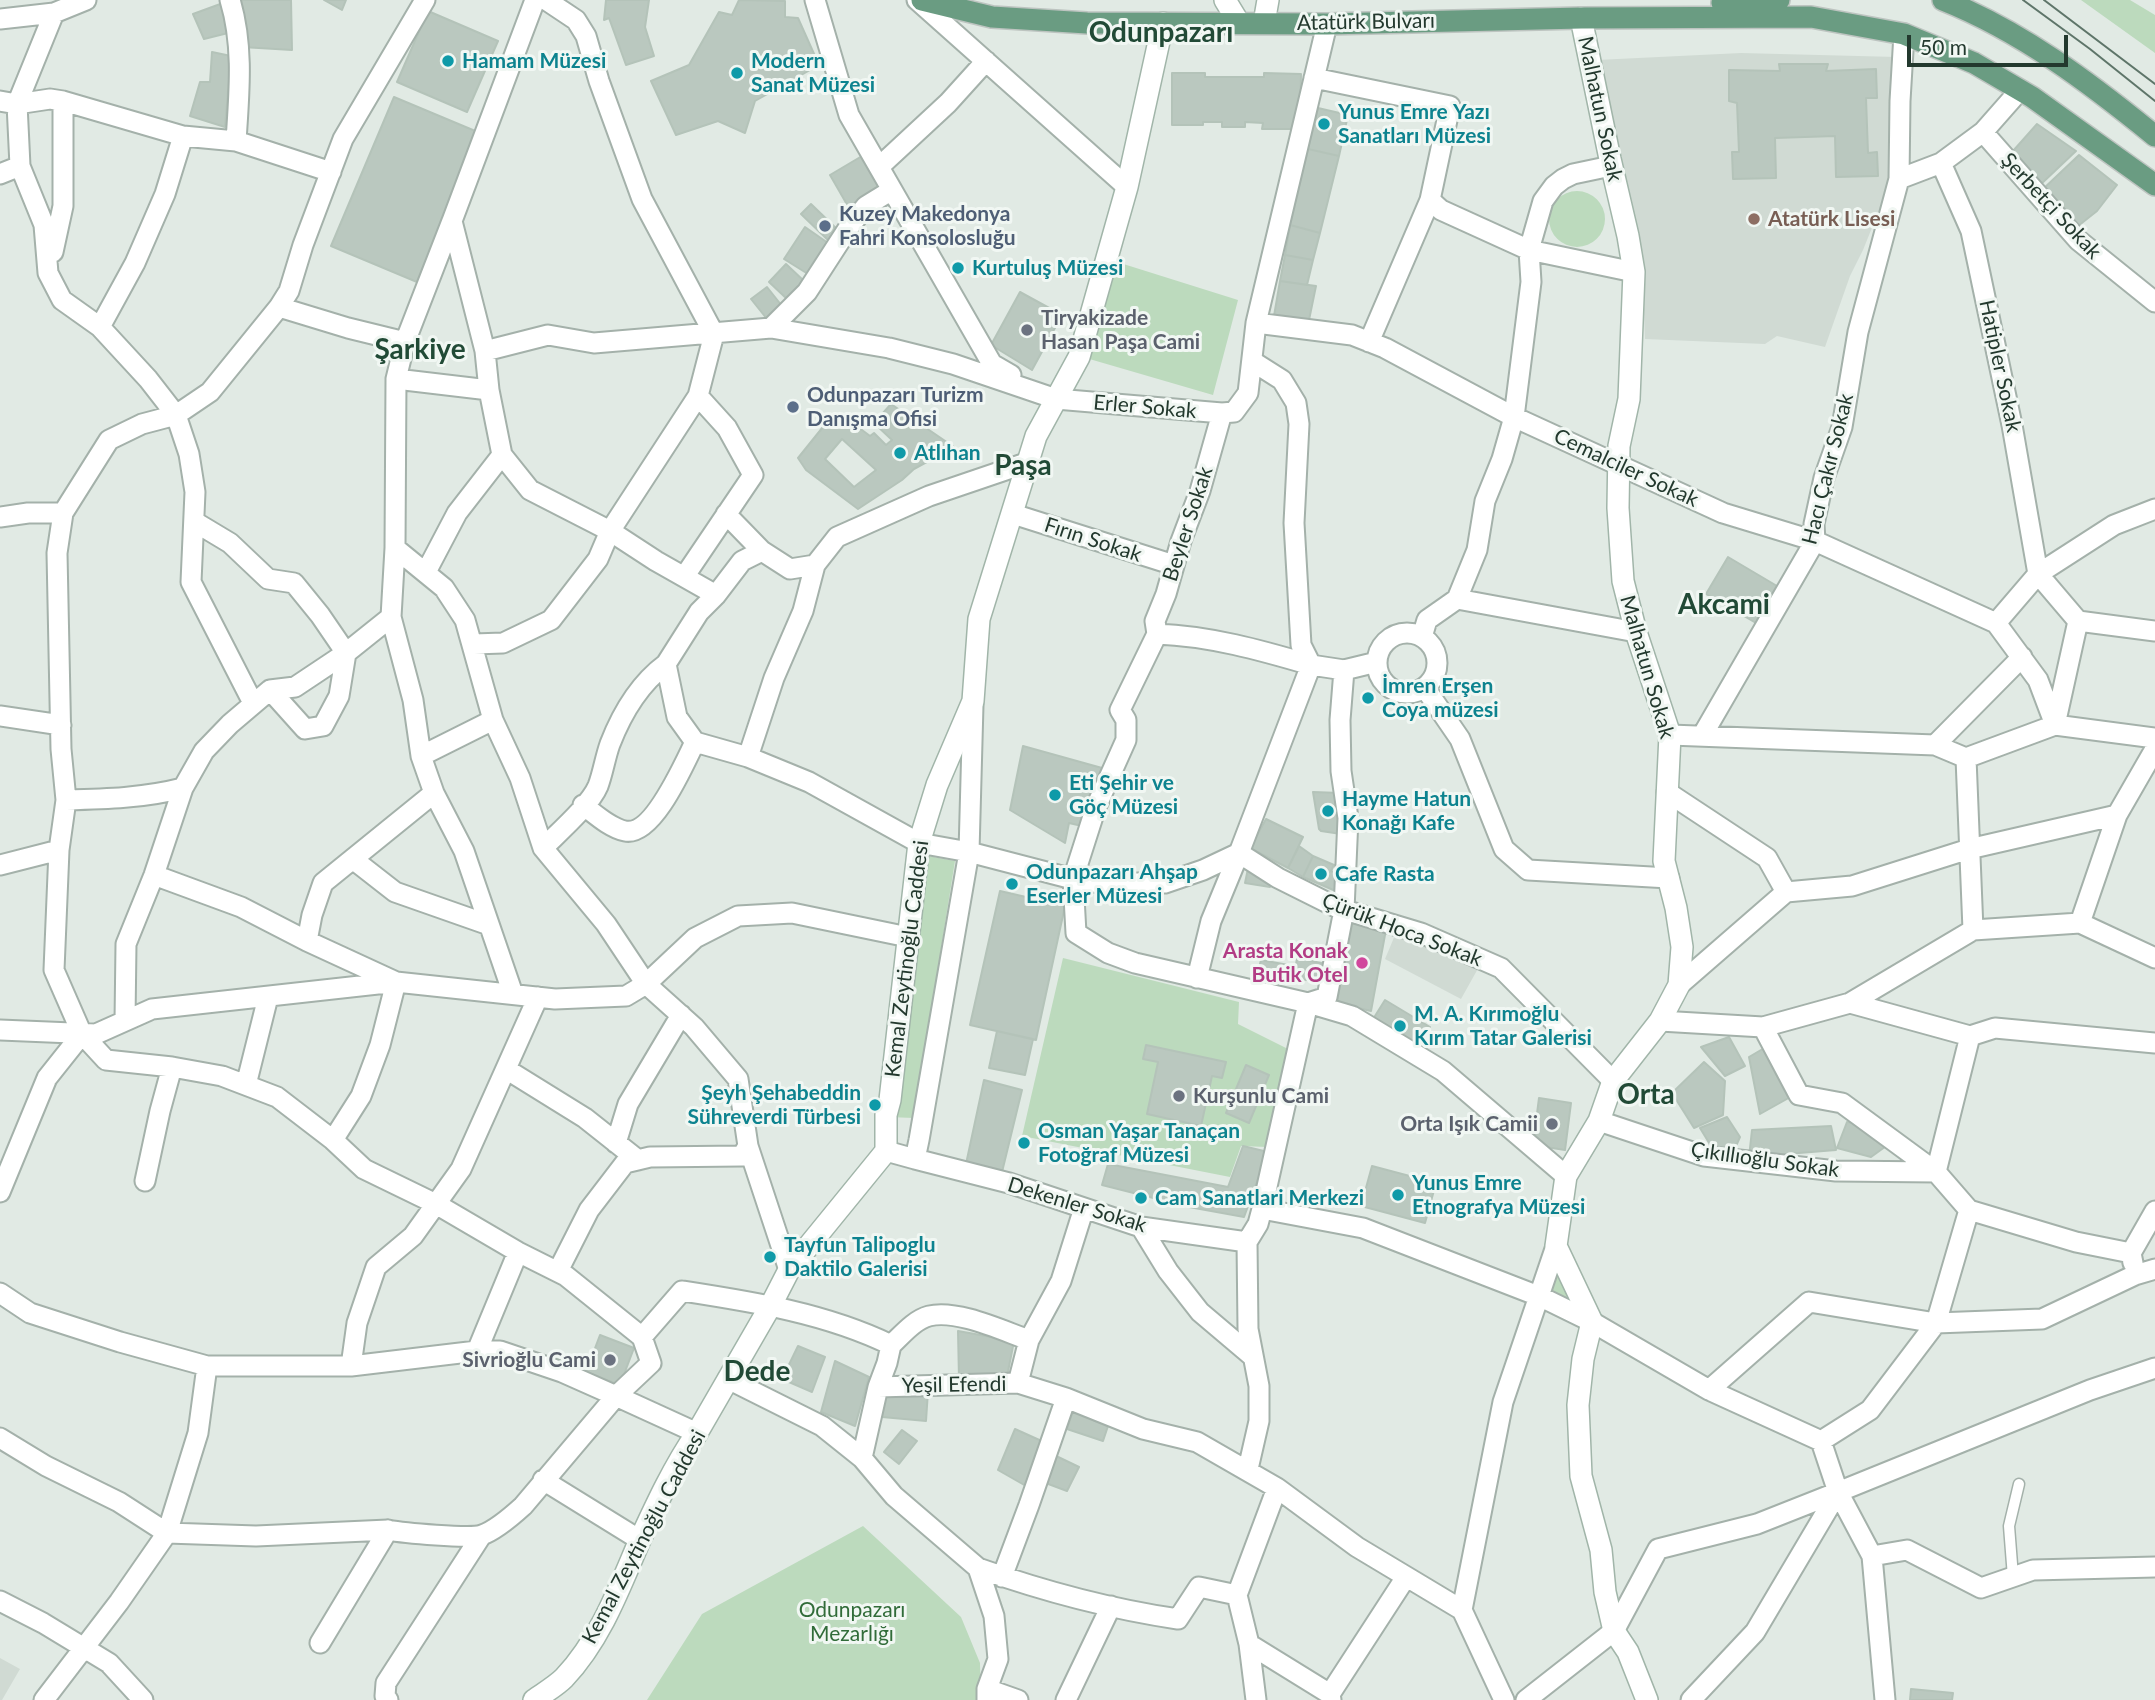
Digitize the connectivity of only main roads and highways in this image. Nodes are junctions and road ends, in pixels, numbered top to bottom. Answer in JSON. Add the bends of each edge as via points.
{"nodes":[{"id":1,"x":922,"y":0,"type":"edge"},
{"id":2,"x":1779,"y":0,"type":"edge"},
{"id":3,"x":1943,"y":0,"type":"edge"},
{"id":4,"x":1809,"y":8,"type":"edge"},
{"id":5,"x":1658,"y":17,"type":"junction"},
{"id":6,"x":2155,"y":136,"type":"edge"},
{"id":7,"x":2155,"y":185,"type":"edge"}],
"edges":[{"from":1,"to":5,"type":"main road","name":"Atatürk Bulvarı","via":[[992,17],[1087,23],[1326,24]]},
{"from":2,"to":5,"type":"main road","via":[[1680,3]]},
{"from":3,"to":6,"type":"main road","via":[[1970,10],[2062,64]]},
{"from":4,"to":5,"type":"main road","name":"Atatürk Bulvarı"},
{"from":4,"to":7,"type":"main road","name":"Atatürk Bulvarı","via":[[1905,34],[1974,63]]}]}
